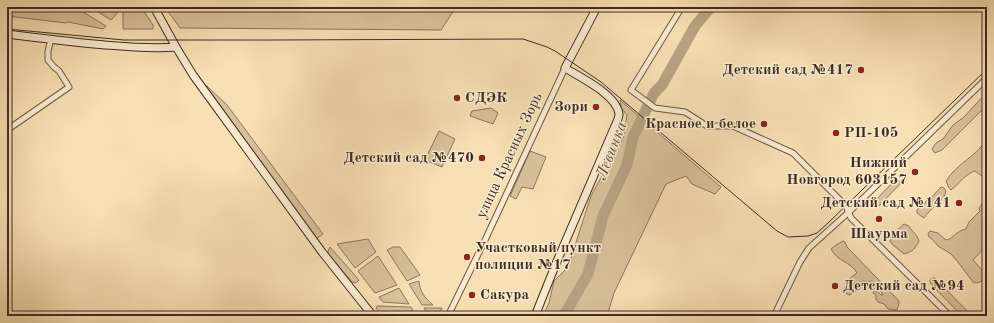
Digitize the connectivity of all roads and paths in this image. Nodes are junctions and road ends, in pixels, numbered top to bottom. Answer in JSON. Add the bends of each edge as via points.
{"nodes":[{"id":1,"x":154,"y":7,"type":"edge"},
{"id":2,"x":597,"y":7,"type":"edge"},
{"id":3,"x":682,"y":7,"type":"edge"},
{"id":4,"x":7,"y":34,"type":"edge"},
{"id":5,"x":51,"y":39,"type":"junction"},
{"id":6,"x":176,"y":47,"type":"junction"},
{"id":7,"x":565,"y":68,"type":"junction"},
{"id":8,"x":987,"y":78,"type":"edge"},
{"id":9,"x":7,"y":130,"type":"edge"},
{"id":10,"x":849,"y":212,"type":"junction"},
{"id":11,"x":373,"y":316,"type":"edge"},
{"id":12,"x":448,"y":316,"type":"edge"},
{"id":13,"x":535,"y":316,"type":"edge"},
{"id":14,"x":774,"y":316,"type":"edge"},
{"id":15,"x":950,"y":316,"type":"edge"}],
"edges":[{"from":1,"to":6,"type":"street"},
{"from":2,"to":7,"type":"street","name":"улица Красных Зорь"},
{"from":3,"to":10,"type":"street","via":[[631,90],[655,108],[685,112],[707,126],[733,126],[793,153]]},
{"from":4,"to":5,"type":"street"},
{"from":5,"to":6,"type":"street","via":[[135,47]]},
{"from":5,"to":9,"type":"street","via":[[48,60],[69,87]]},
{"from":6,"to":11,"type":"street","via":[[193,75],[322,252]]},
{"from":7,"to":12,"type":"street","name":"улица Красных Зорь"},
{"from":7,"to":13,"type":"street","via":[[603,92],[617,105],[619,115]]},
{"from":8,"to":10,"type":"street"},
{"from":10,"to":14,"type":"street","via":[[809,248]]},
{"from":10,"to":15,"type":"street","via":[[851,218]]}]}
